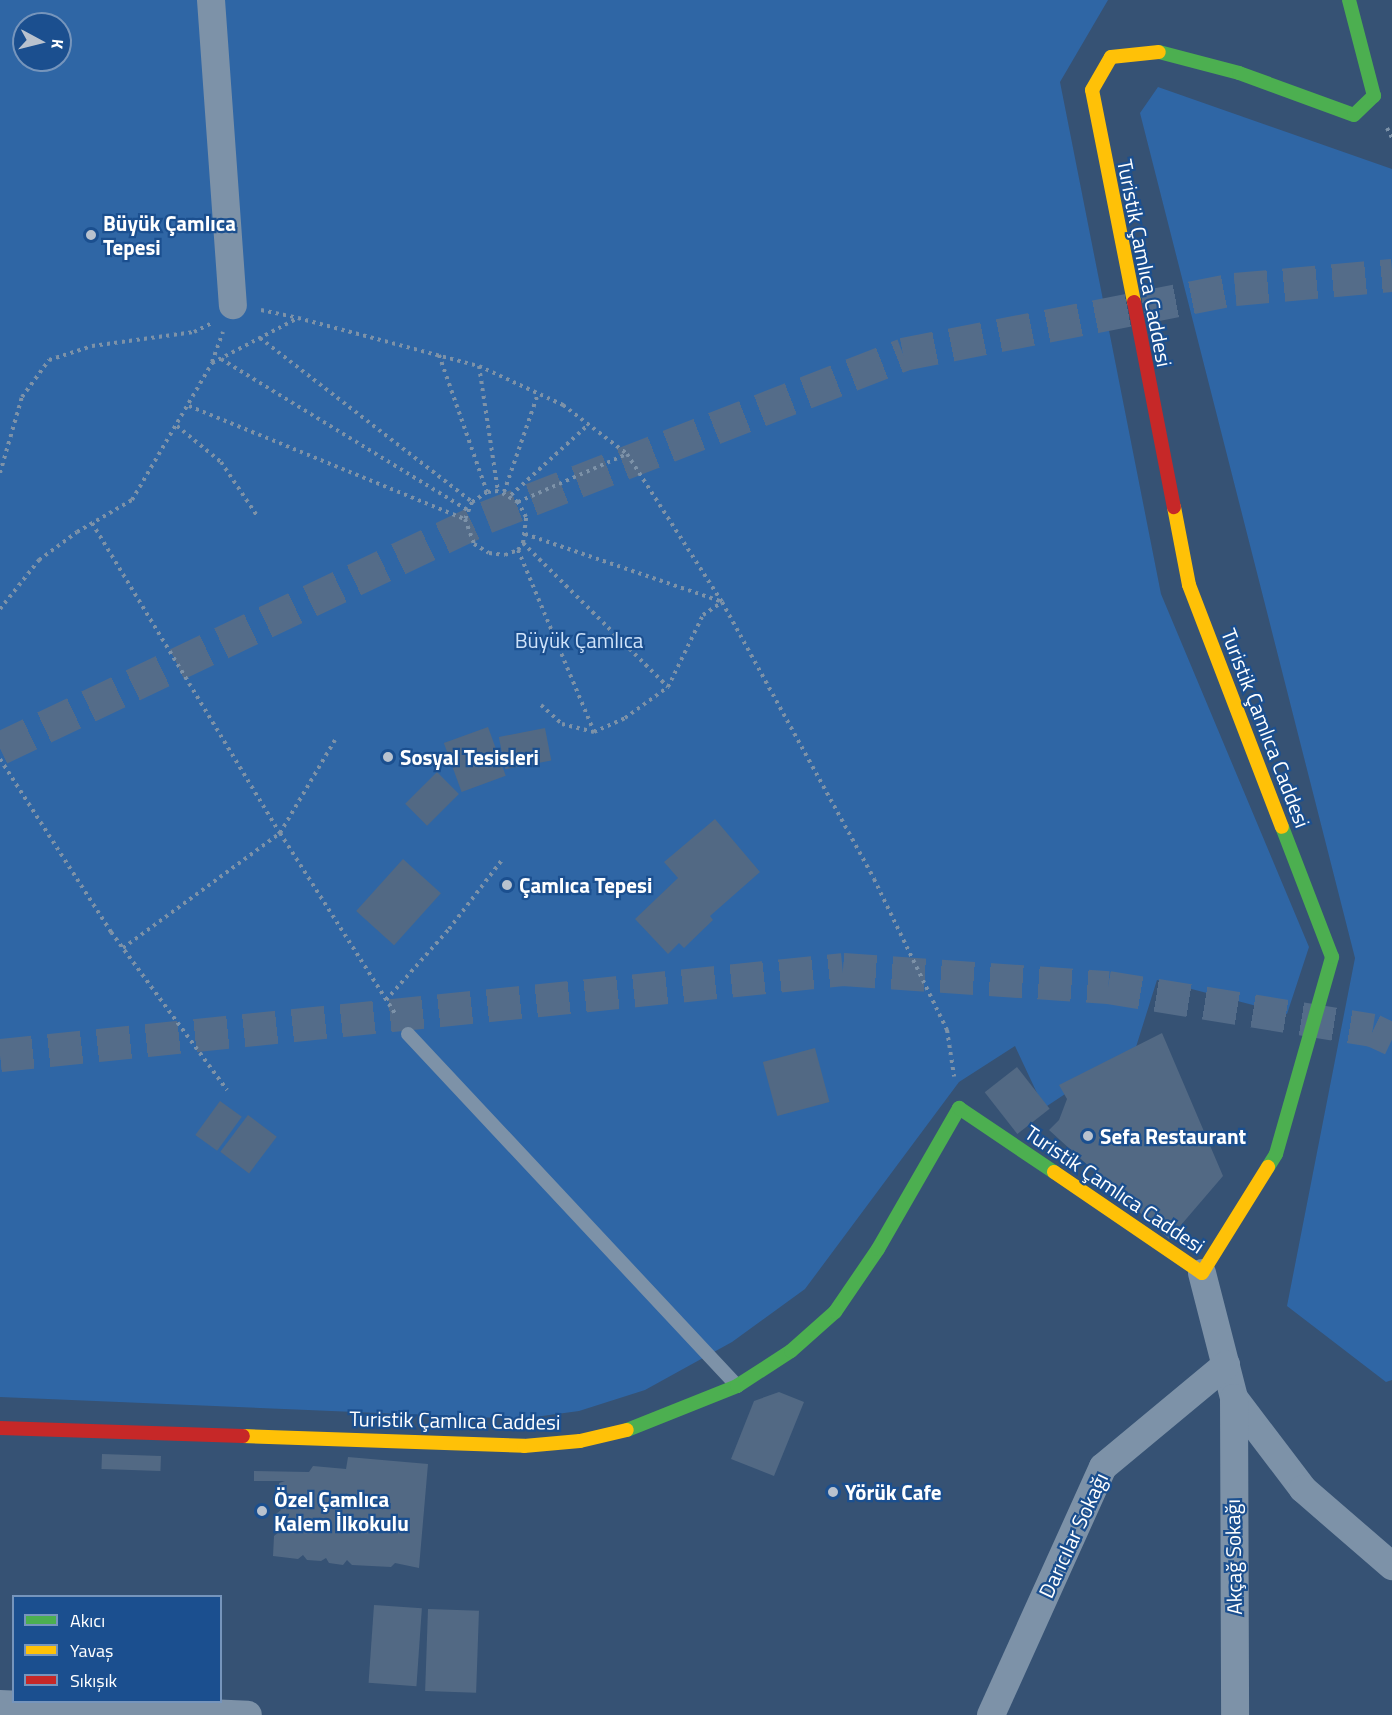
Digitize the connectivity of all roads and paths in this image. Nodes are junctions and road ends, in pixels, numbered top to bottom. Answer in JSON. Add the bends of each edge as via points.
{"nodes":[{"id":1,"x":211,"y":0,"type":"edge"},
{"id":2,"x":1349,"y":0,"type":"edge"},
{"id":3,"x":226,"y":312,"type":"junction"},
{"id":4,"x":298,"y":318,"type":"junction"},
{"id":5,"x":260,"y":338,"type":"junction"},
{"id":6,"x":439,"y":355,"type":"junction"},
{"id":7,"x":221,"y":358,"type":"junction"},
{"id":8,"x":479,"y":366,"type":"junction"},
{"id":9,"x":538,"y":394,"type":"junction"},
{"id":10,"x":189,"y":406,"type":"junction"},
{"id":11,"x":588,"y":425,"type":"junction"},
{"id":12,"x":177,"y":426,"type":"junction"},
{"id":13,"x":627,"y":454,"type":"junction"},
{"id":14,"x":0,"y":473,"type":"edge"},
{"id":15,"x":498,"y":491,"type":"junction"},
{"id":16,"x":487,"y":492,"type":"junction"},
{"id":17,"x":504,"y":492,"type":"junction"},
{"id":18,"x":511,"y":495,"type":"junction"},
{"id":19,"x":472,"y":502,"type":"junction"},
{"id":20,"x":518,"y":502,"type":"junction"},
{"id":21,"x":467,"y":510,"type":"junction"},
{"id":22,"x":258,"y":518,"type":"dead end"},
{"id":23,"x":465,"y":519,"type":"junction"},
{"id":24,"x":92,"y":523,"type":"junction"},
{"id":25,"x":525,"y":534,"type":"junction"},
{"id":26,"x":523,"y":543,"type":"junction"},
{"id":27,"x":518,"y":550,"type":"junction"},
{"id":28,"x":722,"y":602,"type":"junction"},
{"id":29,"x":0,"y":609,"type":"edge"},
{"id":30,"x":668,"y":687,"type":"junction"},
{"id":31,"x":541,"y":705,"type":"dead end"},
{"id":32,"x":594,"y":732,"type":"junction"},
{"id":33,"x":335,"y":740,"type":"dead end"},
{"id":34,"x":0,"y":759,"type":"edge"},
{"id":35,"x":280,"y":833,"type":"junction"},
{"id":36,"x":502,"y":860,"type":"dead end"},
{"id":37,"x":123,"y":948,"type":"junction"},
{"id":38,"x":386,"y":1000,"type":"junction"},
{"id":39,"x":408,"y":1034,"type":"joint"},
{"id":40,"x":226,"y":1090,"type":"dead end"},
{"id":41,"x":959,"y":1108,"type":"junction"},
{"id":42,"x":1202,"y":1273,"type":"junction"},
{"id":43,"x":1226,"y":1365,"type":"junction"},
{"id":44,"x":737,"y":1386,"type":"junction"},
{"id":45,"x":1234,"y":1398,"type":"junction"},
{"id":46,"x":0,"y":1428,"type":"edge"},
{"id":47,"x":1392,"y":1566,"type":"edge"},
{"id":48,"x":0,"y":1704,"type":"edge"},
{"id":49,"x":248,"y":1715,"type":"edge"},
{"id":50,"x":991,"y":1715,"type":"edge"},
{"id":51,"x":1235,"y":1715,"type":"edge"}],
"edges":[{"from":1,"to":3,"type":"street"},
{"from":2,"to":42,"type":"street","name":"Turistik Çamlıca Caddesi","via":[[1374,96],[1354,115],[1239,73],[1158,52],[1111,57],[1092,90],[1189,585],[1332,957],[1276,1154]]},
{"from":3,"to":4,"type":"path"},
{"from":3,"to":14,"type":"path","via":[[194,332],[92,346],[49,360],[22,397]]},
{"from":4,"to":5,"type":"path"},
{"from":4,"to":6,"type":"path"},
{"from":5,"to":7,"type":"path"},
{"from":5,"to":19,"type":"path"},
{"from":6,"to":8,"type":"path"},
{"from":6,"to":16,"type":"path"},
{"from":7,"to":10,"type":"path","via":[[212,363]]},
{"from":7,"to":21,"type":"path"},
{"from":8,"to":9,"type":"path"},
{"from":8,"to":15,"type":"path"},
{"from":9,"to":11,"type":"path","via":[[563,405]]},
{"from":9,"to":17,"type":"path"},
{"from":10,"to":12,"type":"path"},
{"from":10,"to":23,"type":"path"},
{"from":11,"to":13,"type":"path"},
{"from":11,"to":18,"type":"path"},
{"from":12,"to":22,"type":"path","via":[[221,462]]},
{"from":12,"to":24,"type":"path","via":[[132,500]]},
{"from":13,"to":20,"type":"path"},
{"from":13,"to":28,"type":"path"},
{"from":15,"to":16,"type":"path"},
{"from":15,"to":17,"type":"path"},
{"from":16,"to":19,"type":"path"},
{"from":17,"to":18,"type":"path"},
{"from":18,"to":20,"type":"path"},
{"from":19,"to":21,"type":"path"},
{"from":20,"to":25,"type":"path","via":[[526,517]]},
{"from":21,"to":23,"type":"path"},
{"from":23,"to":27,"type":"path","via":[[474,544],[489,554],[505,555]]},
{"from":24,"to":29,"type":"path","via":[[39,560]]},
{"from":24,"to":35,"type":"path"},
{"from":25,"to":26,"type":"path"},
{"from":25,"to":28,"type":"path"},
{"from":26,"to":27,"type":"path"},
{"from":26,"to":30,"type":"path"},
{"from":27,"to":32,"type":"path"},
{"from":28,"to":30,"type":"path","via":[[703,615]]},
{"from":28,"to":41,"type":"path","via":[[874,879],[947,1030]]},
{"from":30,"to":32,"type":"path","via":[[625,718]]},
{"from":31,"to":32,"type":"path","via":[[562,724]]},
{"from":33,"to":35,"type":"path"},
{"from":34,"to":37,"type":"path"},
{"from":35,"to":37,"type":"path"},
{"from":35,"to":38,"type":"path"},
{"from":36,"to":38,"type":"path","via":[[449,929]]},
{"from":37,"to":40,"type":"path"},
{"from":38,"to":39,"type":"path"},
{"from":39,"to":44,"type":"lane"},
{"from":41,"to":42,"type":"street","name":"Turistik Çamlıca Caddesi"},
{"from":41,"to":44,"type":"street","name":"Turistik Çamlıca Caddesi","via":[[878,1249],[835,1312],[791,1351]]},
{"from":42,"to":43,"type":"street"},
{"from":43,"to":45,"type":"street"},
{"from":43,"to":50,"type":"street","name":"Darıcılar Sokağı","via":[[1103,1467]]},
{"from":44,"to":46,"type":"street","name":"Turistik Çamlıca Caddesi","via":[[634,1428],[580,1441],[524,1446]]},
{"from":45,"to":47,"type":"street","via":[[1303,1489]]},
{"from":45,"to":51,"type":"street","name":"Akçağ Sokağı"},
{"from":48,"to":49,"type":"street"}]}
